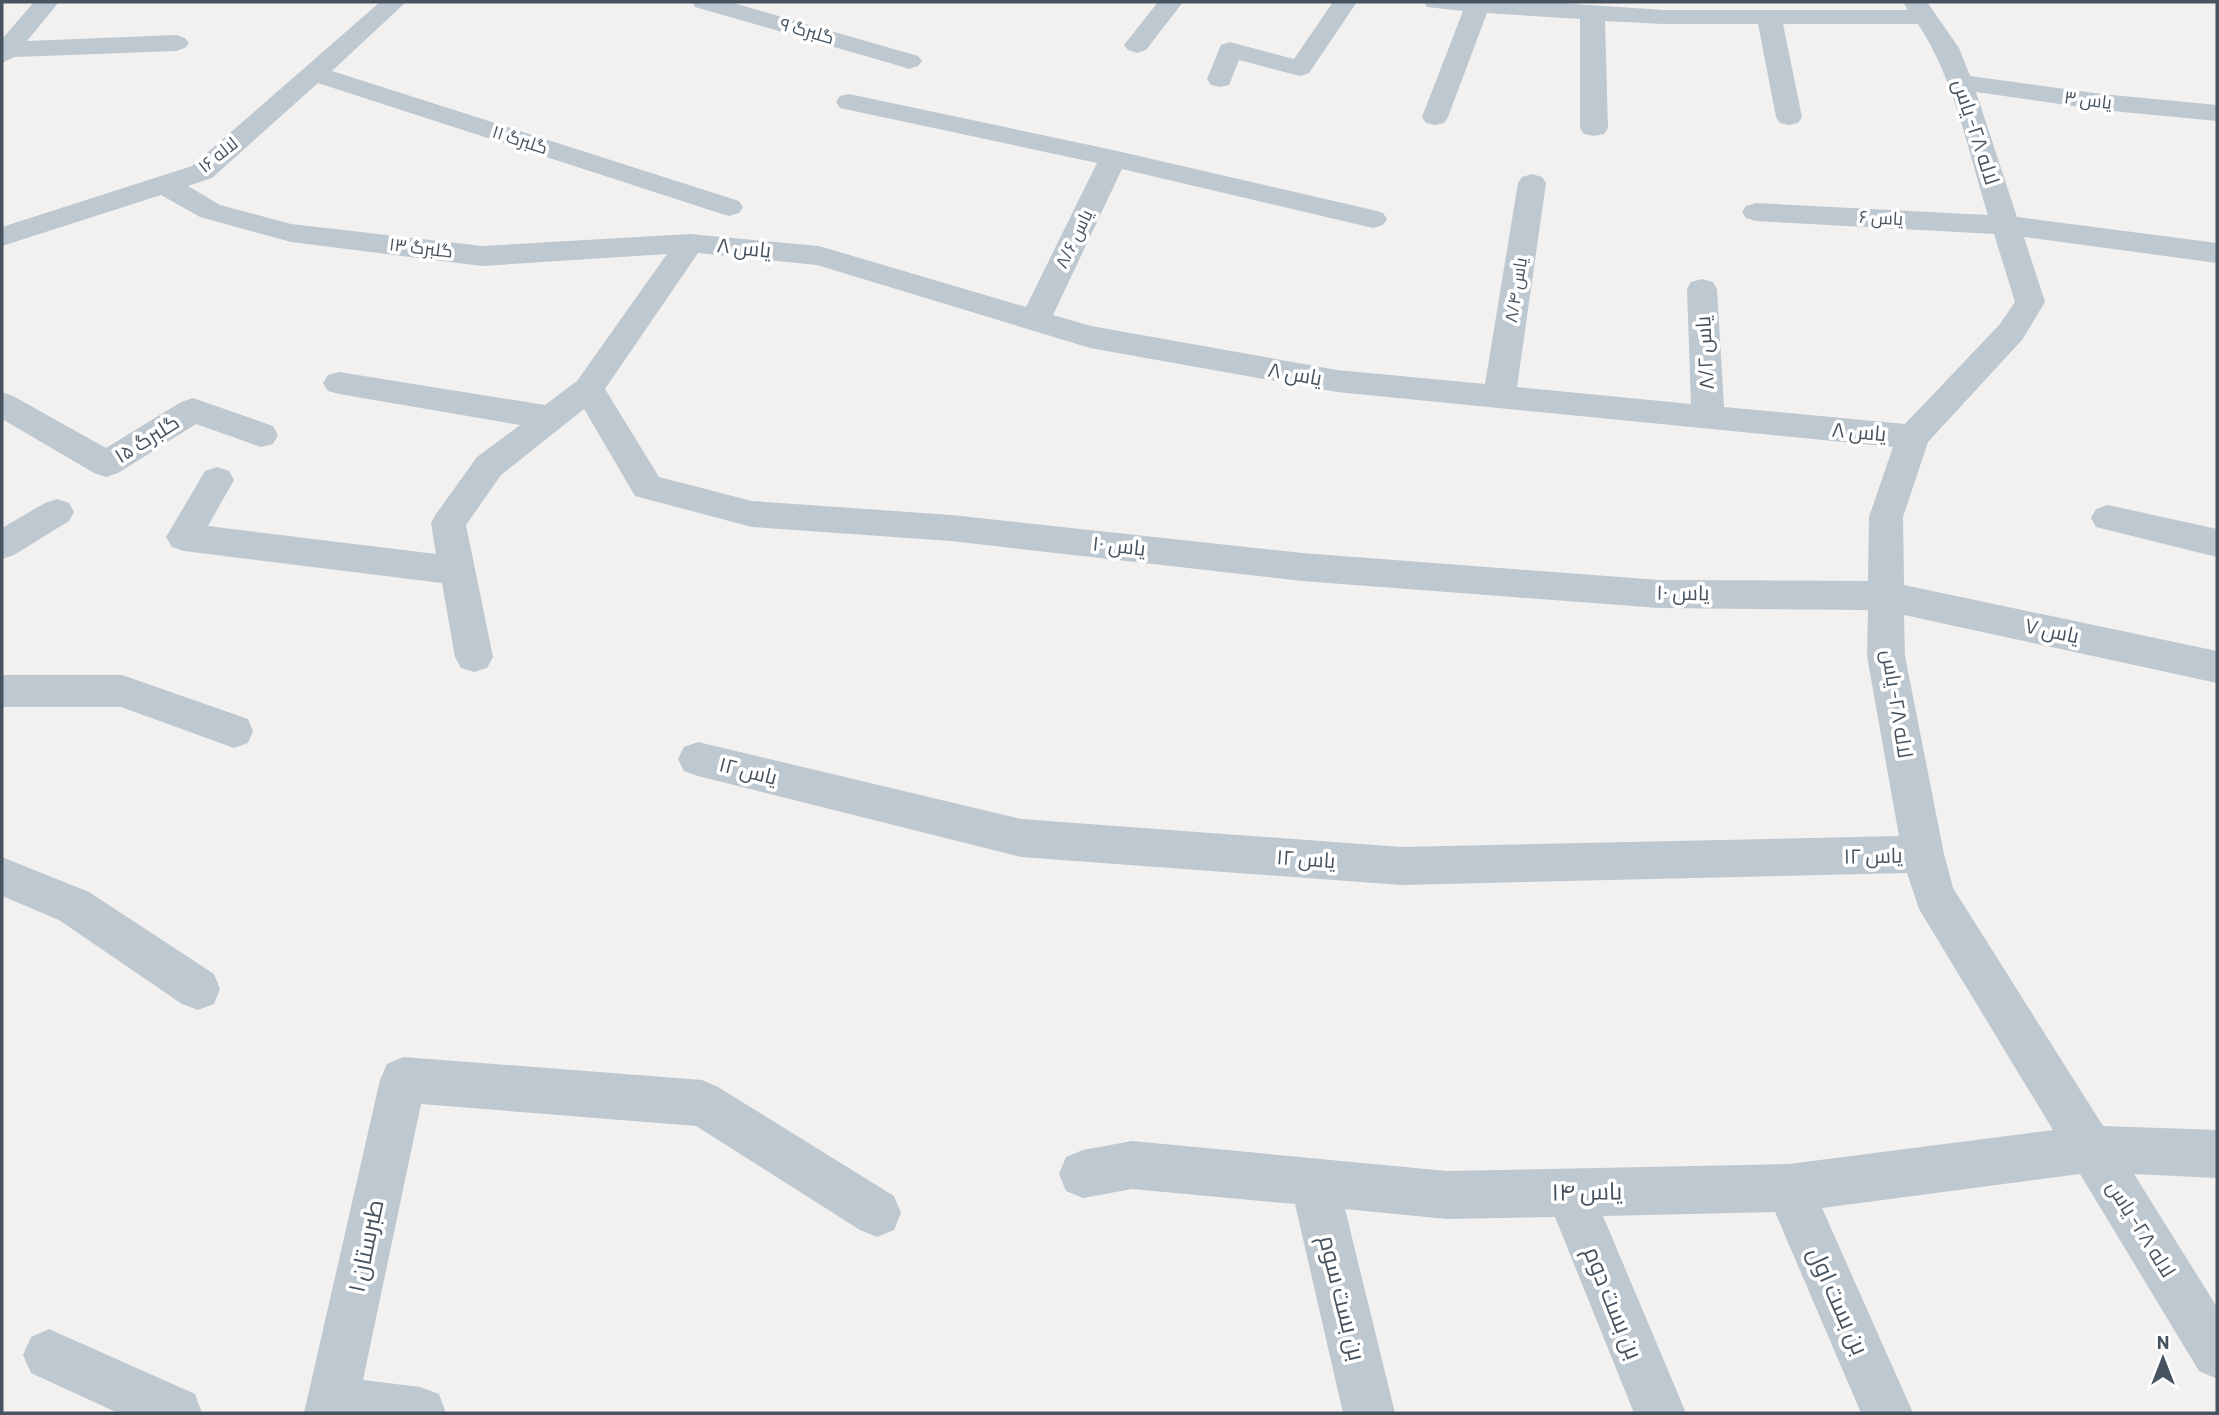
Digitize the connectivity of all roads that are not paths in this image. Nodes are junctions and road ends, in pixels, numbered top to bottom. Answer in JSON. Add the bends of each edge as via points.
{"nodes":[{"id":1,"x":47,"y":2,"type":"edge"},
{"id":2,"x":394,"y":2,"type":"edge"},
{"id":3,"x":704,"y":2,"type":"edge"},
{"id":4,"x":1171,"y":2,"type":"edge"},
{"id":5,"x":1345,"y":2,"type":"edge"},
{"id":6,"x":1436,"y":2,"type":"edge"},
{"id":7,"x":1478,"y":5,"type":"junction"},
{"id":8,"x":1921,"y":10,"type":"edge"},
{"id":9,"x":1592,"y":12,"type":"junction"},
{"id":10,"x":1769,"y":17,"type":"junction"},
{"id":11,"x":176,"y":43,"type":"dead end"},
{"id":12,"x":1137,"y":44,"type":"dead end"},
{"id":13,"x":4,"y":53,"type":"edge"},
{"id":14,"x":909,"y":61,"type":"dead end"},
{"id":15,"x":312,"y":73,"type":"junction"},
{"id":16,"x":1220,"y":79,"type":"dead end"},
{"id":17,"x":1960,"y":82,"type":"junction"},
{"id":18,"x":849,"y":102,"type":"dead end"},
{"id":19,"x":2217,"y":113,"type":"edge"},
{"id":20,"x":1435,"y":117,"type":"dead end"},
{"id":21,"x":1789,"y":117,"type":"dead end"},
{"id":22,"x":1594,"y":128,"type":"dead end"},
{"id":23,"x":1113,"y":158,"type":"junction"},
{"id":24,"x":1532,"y":183,"type":"dead end"},
{"id":25,"x":163,"y":184,"type":"junction"},
{"id":26,"x":729,"y":206,"type":"dead end"},
{"id":27,"x":1756,"y":212,"type":"dead end"},
{"id":28,"x":1373,"y":219,"type":"dead end"},
{"id":29,"x":2006,"y":225,"type":"junction"},
{"id":30,"x":2,"y":237,"type":"edge"},
{"id":31,"x":690,"y":243,"type":"junction"},
{"id":32,"x":2217,"y":253,"type":"edge"},
{"id":33,"x":1702,"y":289,"type":"dead end"},
{"id":34,"x":1035,"y":320,"type":"junction"},
{"id":35,"x":339,"y":383,"type":"dead end"},
{"id":36,"x":588,"y":389,"type":"junction"},
{"id":37,"x":1499,"y":397,"type":"junction"},
{"id":38,"x":2,"y":404,"type":"edge"},
{"id":39,"x":551,"y":418,"type":"junction"},
{"id":40,"x":1708,"y":418,"type":"junction"},
{"id":41,"x":261,"y":435,"type":"dead end"},
{"id":42,"x":1913,"y":437,"type":"junction"},
{"id":43,"x":218,"y":480,"type":"dead end"},
{"id":44,"x":57,"y":512,"type":"dead end"},
{"id":45,"x":2108,"y":518,"type":"dead end"},
{"id":46,"x":2217,"y":543,"type":"edge"},
{"id":47,"x":2,"y":545,"type":"edge"},
{"id":48,"x":457,"y":571,"type":"junction"},
{"id":49,"x":1886,"y":596,"type":"junction"},
{"id":50,"x":474,"y":657,"type":"dead end"},
{"id":51,"x":2217,"y":667,"type":"edge"},
{"id":52,"x":2,"y":691,"type":"edge"},
{"id":53,"x":234,"y":731,"type":"dead end"},
{"id":54,"x":698,"y":759,"type":"dead end"},
{"id":55,"x":1923,"y":855,"type":"junction"},
{"id":56,"x":2,"y":876,"type":"edge"},
{"id":57,"x":198,"y":989,"type":"dead end"},
{"id":58,"x":2091,"y":1149,"type":"junction"},
{"id":59,"x":2217,"y":1154,"type":"edge"},
{"id":60,"x":1083,"y":1174,"type":"dead end"},
{"id":61,"x":1314,"y":1182,"type":"junction"},
{"id":62,"x":1789,"y":1188,"type":"junction"},
{"id":63,"x":1569,"y":1192,"type":"junction"},
{"id":64,"x":877,"y":1213,"type":"dead end"},
{"id":65,"x":2217,"y":1353,"type":"edge"},
{"id":66,"x":49,"y":1355,"type":"dead end"},
{"id":67,"x":331,"y":1408,"type":"edge"},
{"id":68,"x":176,"y":1413,"type":"edge"},
{"id":69,"x":420,"y":1413,"type":"edge"},
{"id":70,"x":1369,"y":1413,"type":"edge"},
{"id":71,"x":1660,"y":1413,"type":"edge"},
{"id":72,"x":1887,"y":1413,"type":"edge"}],
"edges":[{"from":1,"to":13,"type":"street"},
{"from":2,"to":15,"type":"street","name":"لاله ۱۶"},
{"from":3,"to":14,"type":"street","name":"گلبرگ ۹"},
{"from":4,"to":12,"type":"street"},
{"from":5,"to":16,"type":"street","via":[[1300,68],[1230,50]]},
{"from":6,"to":7,"type":"street"},
{"from":7,"to":9,"type":"street"},
{"from":7,"to":20,"type":"street"},
{"from":8,"to":10,"type":"street"},
{"from":8,"to":17,"type":"street","name":"لاله ۲۸- یاس","via":[[1946,48]]},
{"from":9,"to":10,"type":"street"},
{"from":9,"to":22,"type":"street"},
{"from":10,"to":21,"type":"street"},
{"from":11,"to":13,"type":"street"},
{"from":15,"to":25,"type":"street","name":"لاله ۱۶","via":[[202,172]]},
{"from":15,"to":26,"type":"street","name":"گلبرگ ۱۱"},
{"from":17,"to":19,"type":"street","name":"یاس ۳"},
{"from":17,"to":29,"type":"street","name":"لاله ۲۸- یاس"},
{"from":18,"to":23,"type":"street"},
{"from":23,"to":28,"type":"street"},
{"from":23,"to":34,"type":"street","name":"یاس ۸/۶"},
{"from":24,"to":37,"type":"street","name":"یاس ۸/۴"},
{"from":25,"to":30,"type":"street","name":"لاله ۱۶"},
{"from":25,"to":31,"type":"street","name":"گلبرگ ۱۳","via":[[210,211],[291,233],[482,256]]},
{"from":27,"to":29,"type":"street","name":"یاس ۶"},
{"from":29,"to":32,"type":"street","name":"یاس ۶"},
{"from":29,"to":42,"type":"street","name":"لاله ۲۸- یاس","via":[[2030,302],[2011,332]]},
{"from":31,"to":34,"type":"street","name":"یاس ۸","via":[[820,256]]},
{"from":31,"to":36,"type":"street"},
{"from":33,"to":40,"type":"street","name":"یاس ۸/۲"},
{"from":34,"to":37,"type":"street","name":"یاس ۸","via":[[1090,337],[1337,381]]},
{"from":35,"to":39,"type":"street"},
{"from":36,"to":39,"type":"street"},
{"from":36,"to":49,"type":"street","name":"یاس ۱۰","via":[[646,487],[752,514],[951,528],[1303,567],[1660,594]]},
{"from":37,"to":40,"type":"street","name":"یاس ۸"},
{"from":38,"to":41,"type":"street","name":"گلبرگ ۱۵","via":[[106,464],[193,410]]},
{"from":39,"to":48,"type":"street","via":[[489,466],[448,523]]},
{"from":40,"to":42,"type":"street","name":"یاس ۸"},
{"from":42,"to":49,"type":"street","name":"لاله ۲۸- یاس","via":[[1886,517]]},
{"from":43,"to":48,"type":"street","via":[[184,537]]},
{"from":44,"to":47,"type":"street"},
{"from":45,"to":46,"type":"street"},
{"from":48,"to":50,"type":"street"},
{"from":49,"to":51,"type":"street","name":"یاس ۷"},
{"from":49,"to":55,"type":"street","name":"لاله ۲۸- یاس","via":[[1886,656]]},
{"from":52,"to":53,"type":"street","via":[[122,691]]},
{"from":54,"to":55,"type":"street","name":"یاس ۱۲","via":[[1021,838],[1401,866]]},
{"from":55,"to":58,"type":"street","name":"لاله ۲۸- یاس","via":[[1934,895]]},
{"from":56,"to":57,"type":"street","via":[[74,906]]},
{"from":58,"to":59,"type":"street","name":"یاس ۱۴"},
{"from":58,"to":62,"type":"street","name":"یاس ۱۴"},
{"from":58,"to":65,"type":"street","name":"لاله ۲۸- یاس"},
{"from":60,"to":61,"type":"street","name":"یاس ۱۴","via":[[1132,1165]]},
{"from":61,"to":63,"type":"street","name":"یاس ۱۴","via":[[1447,1195]]},
{"from":61,"to":70,"type":"street","name":"بن بست سوم"},
{"from":62,"to":63,"type":"street","name":"یاس ۱۴"},
{"from":62,"to":72,"type":"street","name":"بن بست اول"},
{"from":63,"to":71,"type":"street","name":"بن بست دوم"},
{"from":64,"to":67,"type":"street","name":"طبرستان ۱","via":[[702,1103],[403,1080]]},
{"from":66,"to":68,"type":"street"},
{"from":67,"to":69,"type":"street"}]}
